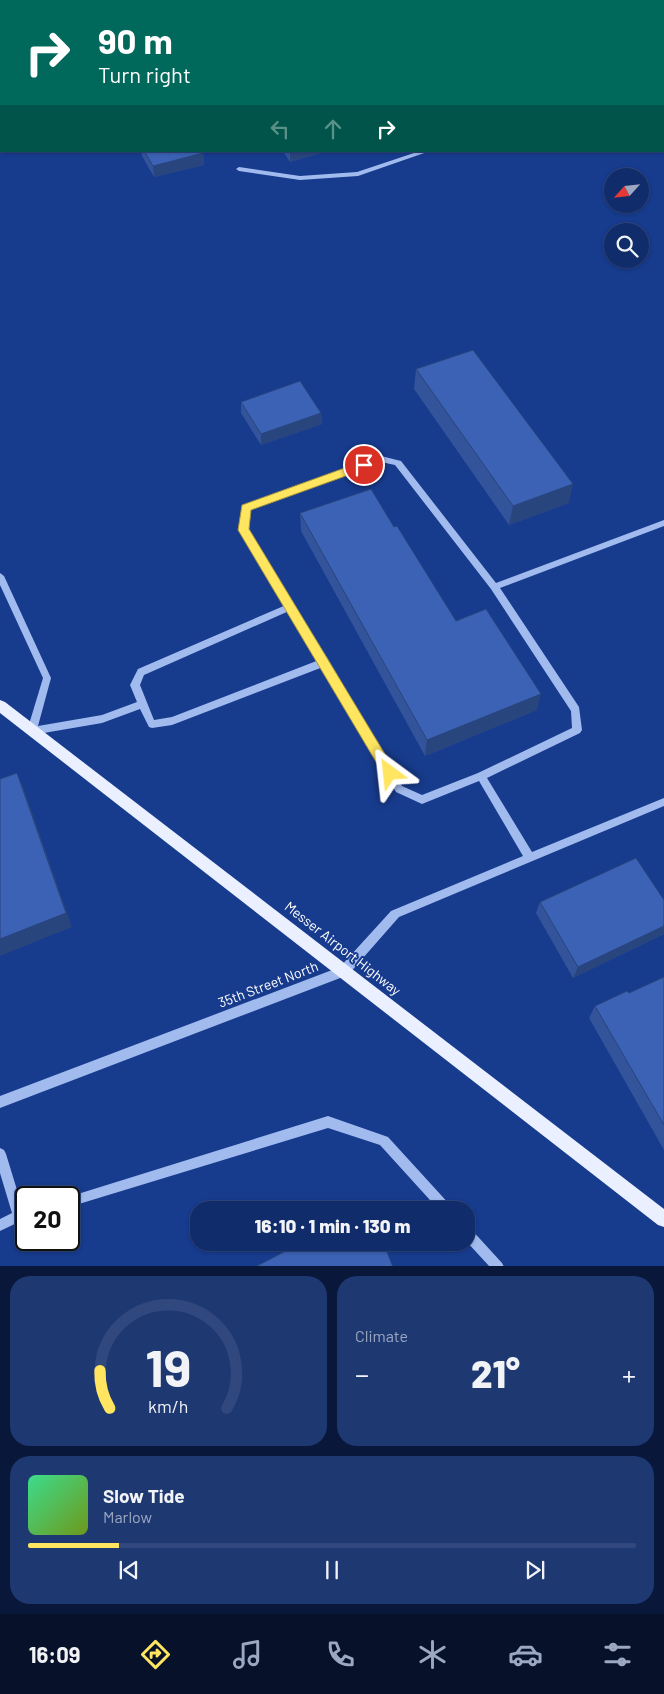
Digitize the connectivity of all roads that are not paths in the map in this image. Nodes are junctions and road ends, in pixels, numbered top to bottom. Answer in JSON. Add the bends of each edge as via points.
{"nodes":[{"id":1,"x":424,"y":152,"type":"edge"},
{"id":2,"x":239,"y":169,"type":"dead end"},
{"id":3,"x":664,"y":523,"type":"edge"},
{"id":4,"x":0,"y":576,"type":"edge"},
{"id":5,"x":494,"y":587,"type":"junction"},
{"id":6,"x":291,"y":607,"type":"junction"},
{"id":7,"x":324,"y":662,"type":"junction"},
{"id":8,"x":142,"y":704,"type":"junction"},
{"id":9,"x":0,"y":706,"type":"edge"},
{"id":10,"x":32,"y":731,"type":"junction"},
{"id":11,"x":481,"y":776,"type":"junction"},
{"id":12,"x":664,"y":802,"type":"edge"},
{"id":13,"x":530,"y":858,"type":"junction"},
{"id":14,"x":344,"y":971,"type":"junction"},
{"id":15,"x":0,"y":1102,"type":"edge"},
{"id":16,"x":0,"y":1154,"type":"edge"},
{"id":17,"x":15,"y":1194,"type":"edge"},
{"id":18,"x":80,"y":1198,"type":"edge"},
{"id":19,"x":439,"y":1201,"type":"edge"},
{"id":20,"x":15,"y":1218,"type":"edge"},
{"id":21,"x":664,"y":1219,"type":"edge"},
{"id":22,"x":0,"y":1225,"type":"edge"},
{"id":23,"x":475,"y":1242,"type":"edge"},
{"id":24,"x":498,"y":1266,"type":"edge"}],
"edges":[{"from":1,"to":2,"type":"street","via":[[358,174],[300,178]]},
{"from":3,"to":5,"type":"street"},
{"from":4,"to":10,"type":"street","via":[[47,678]]},
{"from":5,"to":6,"type":"street","via":[[398,463],[381,459],[246,508],[244,530]]},
{"from":5,"to":11,"type":"street","via":[[576,710],[577,730]]},
{"from":6,"to":7,"type":"street"},
{"from":6,"to":8,"type":"street","via":[[141,672],[135,684]]},
{"from":7,"to":8,"type":"street","via":[[172,721],[152,724]]},
{"from":7,"to":11,"type":"street","via":[[399,789],[422,800]]},
{"from":8,"to":10,"type":"street","via":[[102,719]]},
{"from":9,"to":10,"type":"main road","name":"Messer Airport Highway"},
{"from":10,"to":14,"type":"main road","name":"Messer Airport Highway"},
{"from":11,"to":13,"type":"street"},
{"from":12,"to":13,"type":"street","name":"35th Street North"},
{"from":13,"to":14,"type":"street","name":"35th Street North","via":[[395,914]]},
{"from":14,"to":15,"type":"street","name":"35th Street North"},
{"from":14,"to":21,"type":"main road","name":"Messer Airport Highway"},
{"from":16,"to":17,"type":"lane"},
{"from":18,"to":19,"type":"street","via":[[328,1122],[384,1141]]},
{"from":20,"to":22,"type":"lane"},
{"from":23,"to":24,"type":"street"}]}
